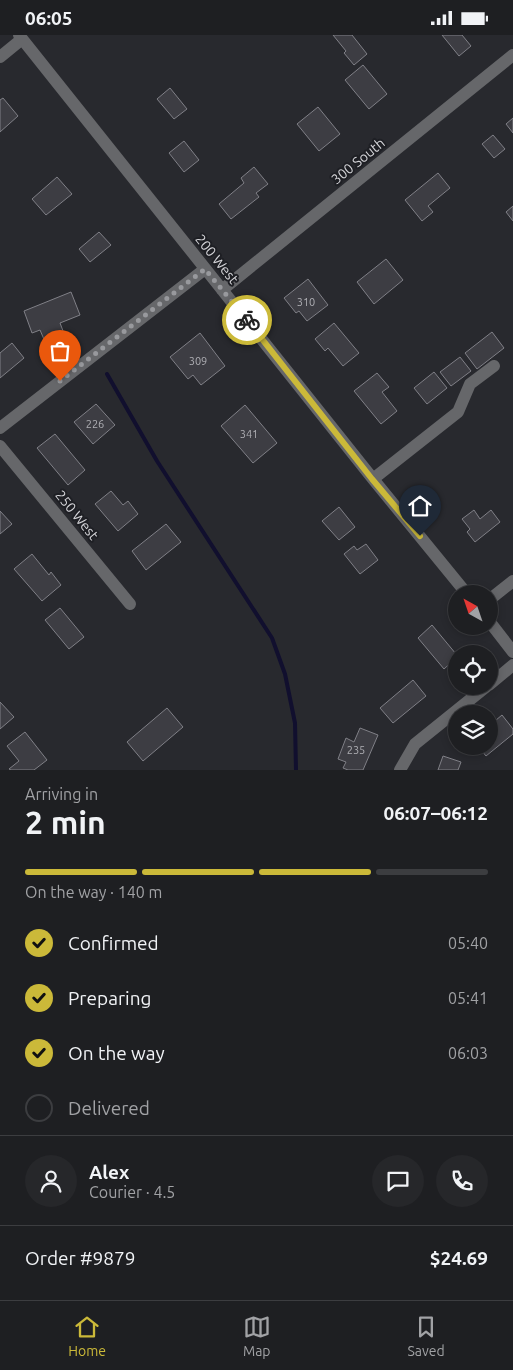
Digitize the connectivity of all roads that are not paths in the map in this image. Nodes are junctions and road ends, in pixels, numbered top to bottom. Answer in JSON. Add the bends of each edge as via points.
{"nodes":[{"id":1,"x":21,"y":37,"type":"edge"},
{"id":2,"x":513,"y":55,"type":"edge"},
{"id":3,"x":0,"y":57,"type":"edge"},
{"id":4,"x":205,"y":269,"type":"junction"},
{"id":5,"x":222,"y":290,"type":"junction"},
{"id":6,"x":494,"y":366,"type":"dead end"},
{"id":7,"x":0,"y":427,"type":"edge"},
{"id":8,"x":0,"y":446,"type":"edge"},
{"id":9,"x":372,"y":479,"type":"junction"},
{"id":10,"x":513,"y":581,"type":"edge"},
{"id":11,"x":460,"y":585,"type":"edge"},
{"id":12,"x":498,"y":593,"type":"edge"},
{"id":13,"x":130,"y":604,"type":"dead end"},
{"id":14,"x":498,"y":633,"type":"edge"},
{"id":15,"x":513,"y":652,"type":"edge"},
{"id":16,"x":513,"y":665,"type":"edge"},
{"id":17,"x":498,"y":677,"type":"edge"},
{"id":18,"x":476,"y":695,"type":"edge"},
{"id":19,"x":400,"y":770,"type":"edge"}],
"edges":[{"from":1,"to":3,"type":"street"},
{"from":1,"to":4,"type":"street","name":"200 West"},
{"from":2,"to":5,"type":"street","name":"300 South"},
{"from":4,"to":5,"type":"street","name":"200 West"},
{"from":4,"to":7,"type":"street"},
{"from":5,"to":9,"type":"street","name":"200 West"},
{"from":6,"to":9,"type":"street","via":[[470,385],[458,412]]},
{"from":8,"to":13,"type":"street","name":"250 West"},
{"from":9,"to":11,"type":"street","name":"200 West"},
{"from":10,"to":12,"type":"street"},
{"from":14,"to":15,"type":"street"},
{"from":16,"to":17,"type":"street"},
{"from":18,"to":19,"type":"street","via":[[415,744]]}]}
